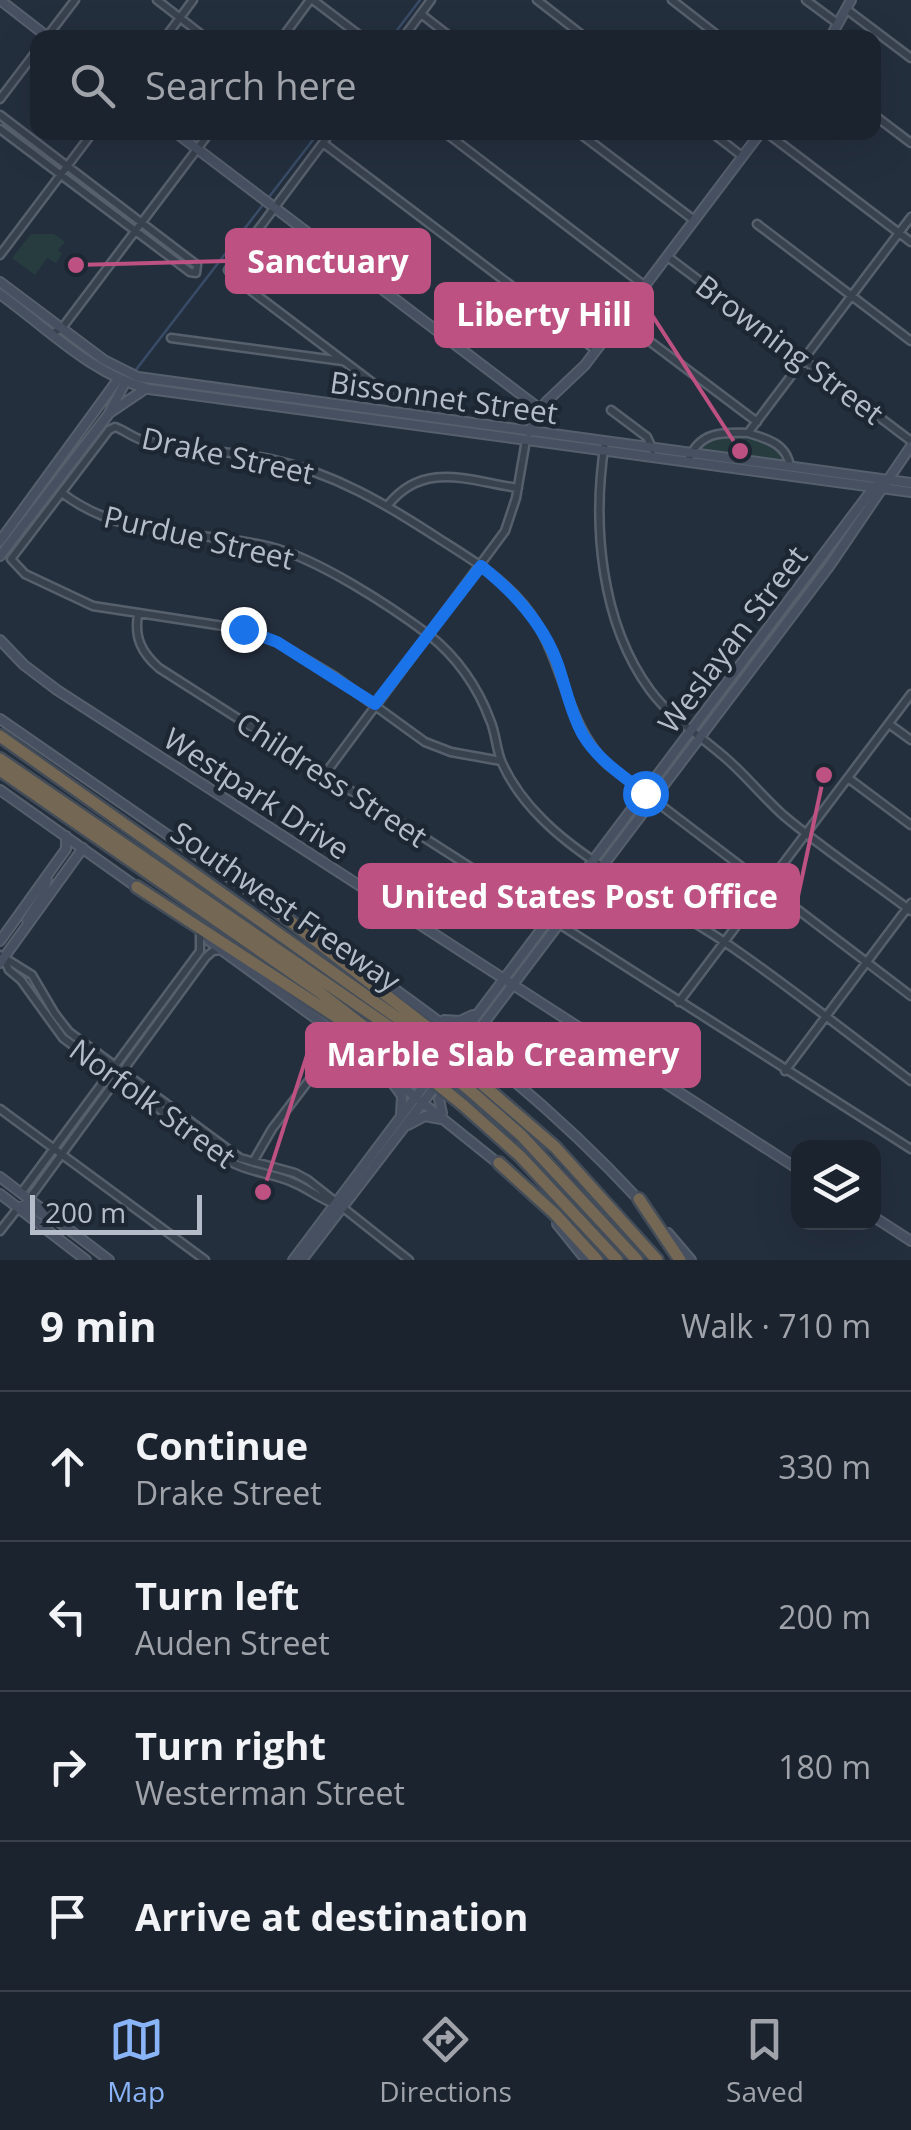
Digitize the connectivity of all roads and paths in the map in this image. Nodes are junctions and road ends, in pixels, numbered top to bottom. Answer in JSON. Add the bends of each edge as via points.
{"nodes":[{"id":1,"x":0,"y":0,"type":"edge"},
{"id":2,"x":75,"y":0,"type":"edge"},
{"id":3,"x":157,"y":0,"type":"edge"},
{"id":4,"x":193,"y":0,"type":"edge"},
{"id":5,"x":312,"y":0,"type":"edge"},
{"id":6,"x":431,"y":0,"type":"edge"},
{"id":7,"x":536,"y":0,"type":"edge"},
{"id":8,"x":672,"y":0,"type":"edge"},
{"id":9,"x":806,"y":0,"type":"edge"},
{"id":10,"x":851,"y":0,"type":"edge"},
{"id":11,"x":846,"y":9,"type":"junction"},
{"id":12,"x":421,"y":14,"type":"junction"},
{"id":13,"x":180,"y":18,"type":"junction"},
{"id":14,"x":837,"y":23,"type":"junction"},
{"id":15,"x":39,"y":30,"type":"edge"},
{"id":16,"x":53,"y":30,"type":"edge"},
{"id":17,"x":171,"y":30,"type":"edge"},
{"id":18,"x":196,"y":30,"type":"edge"},
{"id":19,"x":288,"y":30,"type":"edge"},
{"id":20,"x":352,"y":30,"type":"edge"},
{"id":21,"x":409,"y":30,"type":"edge"},
{"id":22,"x":442,"y":30,"type":"edge"},
{"id":23,"x":575,"y":30,"type":"edge"},
{"id":24,"x":711,"y":30,"type":"edge"},
{"id":25,"x":834,"y":30,"type":"edge"},
{"id":26,"x":874,"y":30,"type":"edge"},
{"id":27,"x":881,"y":35,"type":"edge"},
{"id":28,"x":911,"y":58,"type":"edge"},
{"id":29,"x":30,"y":60,"type":"edge"},
{"id":30,"x":0,"y":99,"type":"edge"},
{"id":31,"x":0,"y":115,"type":"edge"},
{"id":32,"x":881,"y":120,"type":"edge"},
{"id":33,"x":0,"y":128,"type":"edge"},
{"id":34,"x":30,"y":138,"type":"edge"},
{"id":35,"x":33,"y":140,"type":"edge"},
{"id":36,"x":87,"y":140,"type":"edge"},
{"id":37,"x":185,"y":140,"type":"edge"},
{"id":38,"x":204,"y":140,"type":"edge"},
{"id":39,"x":326,"y":140,"type":"edge"},
{"id":40,"x":454,"y":140,"type":"edge"},
{"id":41,"x":589,"y":140,"type":"edge"},
{"id":42,"x":721,"y":140,"type":"edge"},
{"id":43,"x":756,"y":140,"type":"edge"},
{"id":44,"x":774,"y":140,"type":"edge"},
{"id":45,"x":911,"y":143,"type":"edge"},
{"id":46,"x":323,"y":144,"type":"junction"},
{"id":47,"x":197,"y":150,"type":"junction"},
{"id":48,"x":742,"y":156,"type":"junction"},
{"id":49,"x":67,"y":166,"type":"junction"},
{"id":50,"x":61,"y":174,"type":"junction"},
{"id":51,"x":273,"y":207,"type":"junction"},
{"id":52,"x":911,"y":217,"type":"edge"},
{"id":53,"x":694,"y":220,"type":"junction"},
{"id":54,"x":142,"y":222,"type":"junction"},
{"id":55,"x":757,"y":224,"type":"dead end"},
{"id":56,"x":136,"y":231,"type":"junction"},
{"id":57,"x":899,"y":233,"type":"junction"},
{"id":58,"x":911,"y":242,"type":"edge"},
{"id":59,"x":0,"y":255,"type":"edge"},
{"id":60,"x":668,"y":257,"type":"junction"},
{"id":61,"x":0,"y":282,"type":"edge"},
{"id":62,"x":645,"y":286,"type":"junction"},
{"id":63,"x":0,"y":294,"type":"edge"},
{"id":64,"x":852,"y":296,"type":"junction"},
{"id":65,"x":57,"y":331,"type":"junction"},
{"id":66,"x":311,"y":336,"type":"junction"},
{"id":67,"x":170,"y":338,"type":"dead end"},
{"id":68,"x":911,"y":341,"type":"edge"},
{"id":69,"x":652,"y":343,"type":"dead end"},
{"id":70,"x":596,"y":350,"type":"junction"},
{"id":71,"x":304,"y":356,"type":"junction"},
{"id":72,"x":804,"y":359,"type":"junction"},
{"id":73,"x":345,"y":362,"type":"junction"},
{"id":74,"x":123,"y":378,"type":"junction"},
{"id":75,"x":146,"y":388,"type":"junction"},
{"id":76,"x":253,"y":398,"type":"junction"},
{"id":77,"x":394,"y":399,"type":"dead end"},
{"id":78,"x":540,"y":410,"type":"junction"},
{"id":79,"x":611,"y":410,"type":"dead end"},
{"id":80,"x":108,"y":414,"type":"junction"},
{"id":81,"x":757,"y":422,"type":"junction"},
{"id":82,"x":748,"y":433,"type":"junction"},
{"id":83,"x":528,"y":436,"type":"junction"},
{"id":84,"x":911,"y":444,"type":"edge"},
{"id":85,"x":604,"y":446,"type":"junction"},
{"id":86,"x":654,"y":452,"type":"junction"},
{"id":87,"x":689,"y":457,"type":"junction"},
{"id":88,"x":789,"y":471,"type":"junction"},
{"id":89,"x":911,"y":484,"type":"edge"},
{"id":90,"x":47,"y":485,"type":"junction"},
{"id":91,"x":881,"y":485,"type":"junction"},
{"id":92,"x":518,"y":488,"type":"junction"},
{"id":93,"x":911,"y":492,"type":"edge"},
{"id":94,"x":62,"y":493,"type":"junction"},
{"id":95,"x":388,"y":505,"type":"junction"},
{"id":96,"x":2,"y":537,"type":"edge"},
{"id":97,"x":0,"y":556,"type":"edge"},
{"id":98,"x":820,"y":561,"type":"junction"},
{"id":99,"x":481,"y":566,"type":"junction"},
{"id":100,"x":828,"y":568,"type":"junction"},
{"id":101,"x":138,"y":615,"type":"junction"},
{"id":102,"x":428,"y":635,"type":"junction"},
{"id":103,"x":0,"y":640,"type":"edge"},
{"id":104,"x":764,"y":644,"type":"junction"},
{"id":105,"x":911,"y":694,"type":"edge"},
{"id":106,"x":375,"y":704,"type":"junction"},
{"id":107,"x":0,"y":719,"type":"edge"},
{"id":108,"x":889,"y":724,"type":"junction"},
{"id":109,"x":691,"y":731,"type":"junction"},
{"id":110,"x":0,"y":736,"type":"edge"},
{"id":111,"x":701,"y":738,"type":"junction"},
{"id":112,"x":911,"y":740,"type":"edge"},
{"id":113,"x":1,"y":755,"type":"edge"},
{"id":114,"x":502,"y":762,"type":"junction"},
{"id":115,"x":0,"y":770,"type":"edge"},
{"id":116,"x":325,"y":774,"type":"junction"},
{"id":117,"x":848,"y":778,"type":"junction"},
{"id":118,"x":0,"y":792,"type":"edge"},
{"id":119,"x":645,"y":793,"type":"junction"},
{"id":120,"x":654,"y":800,"type":"junction"},
{"id":121,"x":911,"y":825,"type":"edge"},
{"id":122,"x":807,"y":833,"type":"junction"},
{"id":123,"x":66,"y":836,"type":"junction"},
{"id":124,"x":83,"y":848,"type":"junction"},
{"id":125,"x":600,"y":862,"type":"junction"},
{"id":126,"x":50,"y":874,"type":"junction"},
{"id":127,"x":62,"y":876,"type":"junction"},
{"id":128,"x":137,"y":887,"type":"junction"},
{"id":129,"x":766,"y":887,"type":"junction"},
{"id":130,"x":268,"y":904,"type":"junction"},
{"id":131,"x":910,"y":907,"type":"edge"},
{"id":132,"x":555,"y":922,"type":"junction"},
{"id":133,"x":21,"y":934,"type":"junction"},
{"id":134,"x":200,"y":934,"type":"junction"},
{"id":135,"x":0,"y":941,"type":"edge"},
{"id":136,"x":724,"y":942,"type":"junction"},
{"id":137,"x":222,"y":950,"type":"junction"},
{"id":138,"x":1,"y":959,"type":"edge"},
{"id":139,"x":866,"y":962,"type":"junction"},
{"id":140,"x":504,"y":979,"type":"junction"},
{"id":141,"x":513,"y":985,"type":"junction"},
{"id":142,"x":175,"y":992,"type":"junction"},
{"id":143,"x":911,"y":996,"type":"edge"},
{"id":144,"x":679,"y":1002,"type":"junction"},
{"id":145,"x":479,"y":1012,"type":"junction"},
{"id":146,"x":825,"y":1017,"type":"junction"},
{"id":147,"x":439,"y":1019,"type":"junction"},
{"id":148,"x":482,"y":1025,"type":"junction"},
{"id":149,"x":332,"y":1031,"type":"junction"},
{"id":150,"x":420,"y":1035,"type":"junction"},
{"id":151,"x":462,"y":1035,"type":"junction"},
{"id":152,"x":383,"y":1041,"type":"junction"},
{"id":153,"x":470,"y":1042,"type":"junction"},
{"id":154,"x":352,"y":1046,"type":"junction"},
{"id":155,"x":332,"y":1050,"type":"junction"},
{"id":156,"x":492,"y":1059,"type":"junction"},
{"id":157,"x":115,"y":1066,"type":"junction"},
{"id":158,"x":382,"y":1070,"type":"junction"},
{"id":159,"x":785,"y":1071,"type":"junction"},
{"id":160,"x":110,"y":1074,"type":"junction"},
{"id":161,"x":120,"y":1076,"type":"junction"},
{"id":162,"x":394,"y":1079,"type":"junction"},
{"id":163,"x":911,"y":1082,"type":"edge"},
{"id":164,"x":481,"y":1086,"type":"junction"},
{"id":165,"x":420,"y":1099,"type":"junction"},
{"id":166,"x":0,"y":1109,"type":"edge"},
{"id":167,"x":401,"y":1118,"type":"junction"},
{"id":168,"x":448,"y":1121,"type":"junction"},
{"id":169,"x":401,"y":1131,"type":"junction"},
{"id":170,"x":54,"y":1149,"type":"junction"},
{"id":171,"x":911,"y":1150,"type":"edge"},
{"id":172,"x":63,"y":1155,"type":"junction"},
{"id":173,"x":252,"y":1163,"type":"junction"},
{"id":174,"x":499,"y":1163,"type":"junction"},
{"id":175,"x":791,"y":1164,"type":"edge"},
{"id":176,"x":245,"y":1170,"type":"junction"},
{"id":177,"x":0,"y":1177,"type":"edge"},
{"id":178,"x":0,"y":1192,"type":"edge"},
{"id":179,"x":25,"y":1196,"type":"junction"},
{"id":180,"x":639,"y":1200,"type":"junction"},
{"id":181,"x":338,"y":1206,"type":"junction"},
{"id":182,"x":18,"y":1208,"type":"junction"},
{"id":183,"x":54,"y":1218,"type":"junction"},
{"id":184,"x":881,"y":1222,"type":"edge"},
{"id":185,"x":0,"y":1231,"type":"edge"},
{"id":186,"x":911,"y":1241,"type":"edge"},
{"id":187,"x":86,"y":1260,"type":"edge"},
{"id":188,"x":109,"y":1260,"type":"edge"},
{"id":189,"x":205,"y":1260,"type":"edge"},
{"id":190,"x":293,"y":1260,"type":"edge"},
{"id":191,"x":302,"y":1260,"type":"edge"},
{"id":192,"x":409,"y":1260,"type":"edge"},
{"id":193,"x":586,"y":1260,"type":"edge"},
{"id":194,"x":597,"y":1260,"type":"edge"},
{"id":195,"x":617,"y":1260,"type":"edge"},
{"id":196,"x":637,"y":1260,"type":"edge"},
{"id":197,"x":657,"y":1260,"type":"edge"},
{"id":198,"x":680,"y":1260,"type":"edge"},
{"id":199,"x":691,"y":1260,"type":"edge"}],
"edges":[{"from":1,"to":15,"type":"main road"},
{"from":2,"to":16,"type":"street"},
{"from":3,"to":13,"type":"street"},
{"from":4,"to":13,"type":"street"},
{"from":5,"to":19,"type":"street"},
{"from":5,"to":20,"type":"street"},
{"from":6,"to":12,"type":"street"},
{"from":7,"to":23,"type":"street"},
{"from":8,"to":24,"type":"street"},
{"from":9,"to":14,"type":"street"},
{"from":10,"to":11,"type":"main road"},
{"from":11,"to":14,"type":"main road"},
{"from":11,"to":26,"type":"street"},
{"from":12,"to":21,"type":"street"},
{"from":12,"to":22,"type":"street"},
{"from":13,"to":17,"type":"street"},
{"from":13,"to":18,"type":"street"},
{"from":14,"to":25,"type":"main road"},
{"from":27,"to":28,"type":"street"},
{"from":29,"to":30,"type":"street"},
{"from":31,"to":34,"type":"street"},
{"from":32,"to":45,"type":"street"},
{"from":33,"to":50,"type":"street"},
{"from":35,"to":49,"type":"street"},
{"from":36,"to":49,"type":"street"},
{"from":37,"to":47,"type":"main road"},
{"from":38,"to":47,"type":"street"},
{"from":39,"to":46,"type":"street"},
{"from":40,"to":62,"type":"street"},
{"from":41,"to":53,"type":"street"},
{"from":42,"to":48,"type":"street"},
{"from":43,"to":48,"type":"main road"},
{"from":44,"to":57,"type":"street"},
{"from":46,"to":51,"type":"street"},
{"from":46,"to":70,"type":"street"},
{"from":47,"to":51,"type":"main road"},
{"from":47,"to":54,"type":"street"},
{"from":48,"to":53,"type":"main road"},
{"from":49,"to":50,"type":"street"},
{"from":49,"to":54,"type":"street"},
{"from":50,"to":56,"type":"street"},
{"from":50,"to":59,"type":"street"},
{"from":51,"to":66,"type":"street","via":[[228,270]]},
{"from":51,"to":78,"type":"main road"},
{"from":52,"to":57,"type":"street"},
{"from":53,"to":60,"type":"main road"},
{"from":54,"to":56,"type":"street"},
{"from":54,"to":56,"type":"street","via":[[197,265],[196,272]]},
{"from":55,"to":64,"type":"street"},
{"from":56,"to":65,"type":"street"},
{"from":57,"to":58,"type":"street"},
{"from":57,"to":64,"type":"street"},
{"from":60,"to":62,"type":"main road"},
{"from":60,"to":72,"type":"street","name":"Browning Street"},
{"from":61,"to":65,"type":"main road","name":"Bissonnet Street"},
{"from":62,"to":70,"type":"main road"},
{"from":63,"to":65,"type":"main road","name":"Bissonnet Street"},
{"from":64,"to":68,"type":"street"},
{"from":64,"to":72,"type":"street"},
{"from":65,"to":74,"type":"main road","name":"Bissonnet Street"},
{"from":66,"to":71,"type":"street"},
{"from":66,"to":73,"type":"street"},
{"from":67,"to":71,"type":"street"},
{"from":69,"to":81,"type":"street"},
{"from":70,"to":78,"type":"main road"},
{"from":71,"to":73,"type":"street"},
{"from":72,"to":81,"type":"street"},
{"from":72,"to":84,"type":"street","name":"Browning Street"},
{"from":73,"to":77,"type":"street"},
{"from":74,"to":75,"type":"main road","name":"Bissonnet Street"},
{"from":74,"to":76,"type":"main road","name":"Bissonnet Street"},
{"from":74,"to":80,"type":"main road"},
{"from":74,"to":90,"type":"main road"},
{"from":75,"to":76,"type":"main road","name":"Bissonnet Street"},
{"from":75,"to":80,"type":"main road"},
{"from":76,"to":83,"type":"main road","name":"Bissonnet Street"},
{"from":78,"to":83,"type":"main road"},
{"from":79,"to":86,"type":"street","via":[[647,437]]},
{"from":80,"to":90,"type":"main road"},
{"from":81,"to":82,"type":"street"},
{"from":82,"to":87,"type":"street","via":[[711,434]]},
{"from":82,"to":88,"type":"street","via":[[780,446]]},
{"from":83,"to":85,"type":"main road","name":"Bissonnet Street"},
{"from":83,"to":92,"type":"street"},
{"from":84,"to":91,"type":"main road","name":"Weslayan Street"},
{"from":85,"to":86,"type":"main road","name":"Bissonnet Street"},
{"from":85,"to":109,"type":"street","via":[[600,536],[618,623],[650,690]]},
{"from":86,"to":87,"type":"main road","name":"Bissonnet Street"},
{"from":87,"to":88,"type":"main road","name":"Bissonnet Street"},
{"from":88,"to":91,"type":"main road","name":"Bissonnet Street"},
{"from":89,"to":91,"type":"main road","name":"Bissonnet Street"},
{"from":90,"to":96,"type":"main road"},
{"from":90,"to":97,"type":"main road"},
{"from":91,"to":93,"type":"main road","name":"Bissonnet Street"},
{"from":91,"to":98,"type":"main road","name":"Weslayan Street"},
{"from":91,"to":100,"type":"main road","name":"Weslayan Street"},
{"from":92,"to":95,"type":"street","via":[[430,476],[407,485]]},
{"from":92,"to":99,"type":"street","via":[[505,531]]},
{"from":94,"to":95,"type":"street","name":"Drake Street","via":[[117,427],[144,440],[292,464]]},
{"from":94,"to":101,"type":"street","via":[[12,564],[72,598]]},
{"from":94,"to":102,"type":"street","name":"Purdue Street","via":[[116,523],[295,555]]},
{"from":95,"to":99,"type":"street","name":"Drake Street"},
{"from":98,"to":100,"type":"main road"},
{"from":98,"to":104,"type":"main road","name":"Weslayan Street"},
{"from":99,"to":102,"type":"street"},
{"from":99,"to":119,"type":"street","name":"Drake Street","via":[[525,607],[546,638],[593,750]]},
{"from":100,"to":104,"type":"main road","name":"Weslayan Street"},
{"from":101,"to":106,"type":"street","via":[[243,629],[277,642]]},
{"from":101,"to":116,"type":"street","name":"Childress Street","via":[[139,642],[154,664]]},
{"from":102,"to":106,"type":"street"},
{"from":102,"to":114,"type":"street","name":"Purdue Street","via":[[481,699]]},
{"from":103,"to":140,"type":"main road","name":"Westpark Drive","via":[[57,690]]},
{"from":104,"to":109,"type":"main road","name":"Weslayan Street"},
{"from":104,"to":111,"type":"main road","name":"Weslayan Street"},
{"from":105,"to":108,"type":"street"},
{"from":106,"to":114,"type":"street","via":[[436,746]]},
{"from":106,"to":116,"type":"street"},
{"from":107,"to":130,"type":"main road"},
{"from":108,"to":112,"type":"street"},
{"from":108,"to":117,"type":"street"},
{"from":109,"to":111,"type":"street"},
{"from":109,"to":119,"type":"main road","name":"Weslayan Street"},
{"from":110,"to":150,"type":"highway","name":"Southwest Freeway"},
{"from":111,"to":120,"type":"main road","name":"Weslayan Street"},
{"from":111,"to":122,"type":"street"},
{"from":113,"to":150,"type":"highway","via":[[236,919]]},
{"from":114,"to":125,"type":"street","name":"Purdue Street","via":[[538,814]]},
{"from":115,"to":152,"type":"highway","name":"Southwest Freeway"},
{"from":116,"to":132,"type":"street","name":"Childress Street"},
{"from":117,"to":121,"type":"street"},
{"from":117,"to":122,"type":"street"},
{"from":118,"to":123,"type":"main road"},
{"from":119,"to":120,"type":"street","name":"Drake Street"},
{"from":119,"to":125,"type":"main road","name":"Weslayan Street"},
{"from":120,"to":125,"type":"main road","name":"Weslayan Street"},
{"from":120,"to":129,"type":"street","name":"Drake Street"},
{"from":122,"to":129,"type":"street"},
{"from":122,"to":131,"type":"street"},
{"from":123,"to":124,"type":"main road"},
{"from":123,"to":126,"type":"main road","via":[[66,849]]},
{"from":124,"to":127,"type":"main road"},
{"from":124,"to":128,"type":"main road"},
{"from":125,"to":132,"type":"main road","name":"Weslayan Street"},
{"from":125,"to":136,"type":"street","name":"Purdue Street"},
{"from":126,"to":127,"type":"street"},
{"from":126,"to":133,"type":"main road"},
{"from":126,"to":135,"type":"main road"},
{"from":127,"to":133,"type":"main road"},
{"from":128,"to":134,"type":"main road"},
{"from":128,"to":152,"type":"highway"},
{"from":129,"to":136,"type":"street"},
{"from":129,"to":139,"type":"street","name":"Drake Street"},
{"from":130,"to":147,"type":"main road"},
{"from":130,"to":150,"type":"highway"},
{"from":131,"to":139,"type":"street"},
{"from":132,"to":140,"type":"main road","name":"Weslayan Street"},
{"from":132,"to":141,"type":"main road","name":"Weslayan Street"},
{"from":132,"to":144,"type":"street","name":"Childress Street"},
{"from":133,"to":138,"type":"main road"},
{"from":134,"to":137,"type":"main road"},
{"from":134,"to":142,"type":"street","via":[[200,951]]},
{"from":136,"to":144,"type":"street"},
{"from":136,"to":146,"type":"street","name":"Purdue Street"},
{"from":137,"to":142,"type":"street","via":[[212,951]]},
{"from":137,"to":149,"type":"main road"},
{"from":138,"to":157,"type":"street","name":"Norfolk Street","via":[[32,974],[69,1032]]},
{"from":138,"to":160,"type":"street","name":"Norfolk Street","via":[[63,1038]]},
{"from":139,"to":143,"type":"street","name":"Drake Street"},
{"from":139,"to":146,"type":"street"},
{"from":140,"to":141,"type":"main road","name":"Westpark Drive"},
{"from":140,"to":145,"type":"main road","name":"Weslayan Street"},
{"from":141,"to":148,"type":"main road","name":"Weslayan Street"},
{"from":141,"to":175,"type":"main road","name":"Westpark Drive"},
{"from":142,"to":157,"type":"street"},
{"from":142,"to":161,"type":"street"},
{"from":144,"to":159,"type":"street","name":"Childress Street"},
{"from":145,"to":147,"type":"main road","via":[[460,1021]]},
{"from":145,"to":151,"type":"main road","name":"Weslayan Street"},
{"from":146,"to":159,"type":"street"},
{"from":146,"to":163,"type":"street","name":"Purdue Street"},
{"from":147,"to":151,"type":"main road"},
{"from":147,"to":162,"type":"main road","via":[[443,1034],[415,1073]]},
{"from":148,"to":153,"type":"main road","name":"Weslayan Street"},
{"from":148,"to":156,"type":"main road"},
{"from":149,"to":154,"type":"main road"},
{"from":149,"to":155,"type":"street"},
{"from":150,"to":164,"type":"highway","bridge":true},
{"from":150,"to":164,"type":"highway","bridge":true},
{"from":151,"to":153,"type":"main road"},
{"from":151,"to":165,"type":"main road","name":"Weslayan Street"},
{"from":152,"to":195,"type":"highway","name":"Southwest Freeway","bridge":true,"via":[[463,1105]]},
{"from":153,"to":156,"type":"main road"},
{"from":153,"to":165,"type":"main road","name":"Weslayan Street"},
{"from":154,"to":155,"type":"street"},
{"from":154,"to":158,"type":"main road"},
{"from":155,"to":173,"type":"street"},
{"from":156,"to":168,"type":"main road","via":[[471,1062],[441,1094],[438,1109]]},
{"from":156,"to":180,"type":"main road"},
{"from":157,"to":160,"type":"street"},
{"from":157,"to":161,"type":"street","name":"Norfolk Street"},
{"from":158,"to":162,"type":"main road"},
{"from":158,"to":167,"type":"main road","via":[[400,1092]]},
{"from":159,"to":171,"type":"street","name":"Childress Street"},
{"from":160,"to":161,"type":"street","name":"Norfolk Street"},
{"from":160,"to":170,"type":"street"},
{"from":161,"to":172,"type":"street"},
{"from":161,"to":173,"type":"street","name":"Norfolk Street"},
{"from":161,"to":176,"type":"street","name":"Norfolk Street"},
{"from":162,"to":165,"type":"main road"},
{"from":164,"to":196,"type":"highway"},
{"from":164,"to":197,"type":"highway","via":[[555,1147]]},
{"from":165,"to":167,"type":"main road","name":"Weslayan Street"},
{"from":165,"to":168,"type":"main road"},
{"from":165,"to":169,"type":"main road","name":"Weslayan Street"},
{"from":166,"to":170,"type":"street"},
{"from":167,"to":181,"type":"main road","name":"Weslayan Street"},
{"from":168,"to":169,"type":"main road","via":[[425,1116]]},
{"from":168,"to":174,"type":"main road"},
{"from":169,"to":181,"type":"main road","name":"Weslayan Street"},
{"from":170,"to":172,"type":"street"},
{"from":170,"to":179,"type":"street"},
{"from":172,"to":179,"type":"street"},
{"from":172,"to":189,"type":"street"},
{"from":173,"to":176,"type":"street"},
{"from":173,"to":181,"type":"street","name":"Norfolk Street","via":[[296,1173]]},
{"from":174,"to":193,"type":"main road"},
{"from":174,"to":194,"type":"highway"},
{"from":176,"to":181,"type":"street","name":"Norfolk Street","via":[[289,1180]]},
{"from":177,"to":179,"type":"main road"},
{"from":178,"to":179,"type":"main road","via":[[17,1200]]},
{"from":178,"to":182,"type":"main road"},
{"from":179,"to":183,"type":"main road"},
{"from":180,"to":198,"type":"highway"},
{"from":180,"to":199,"type":"main road"},
{"from":181,"to":190,"type":"main road","name":"Weslayan Street"},
{"from":181,"to":191,"type":"main road","name":"Weslayan Street"},
{"from":181,"to":192,"type":"street","name":"Norfolk Street"},
{"from":182,"to":183,"type":"main road"},
{"from":182,"to":185,"type":"street"},
{"from":182,"to":187,"type":"main road"},
{"from":183,"to":188,"type":"main road"},
{"from":184,"to":186,"type":"main road"}]}
